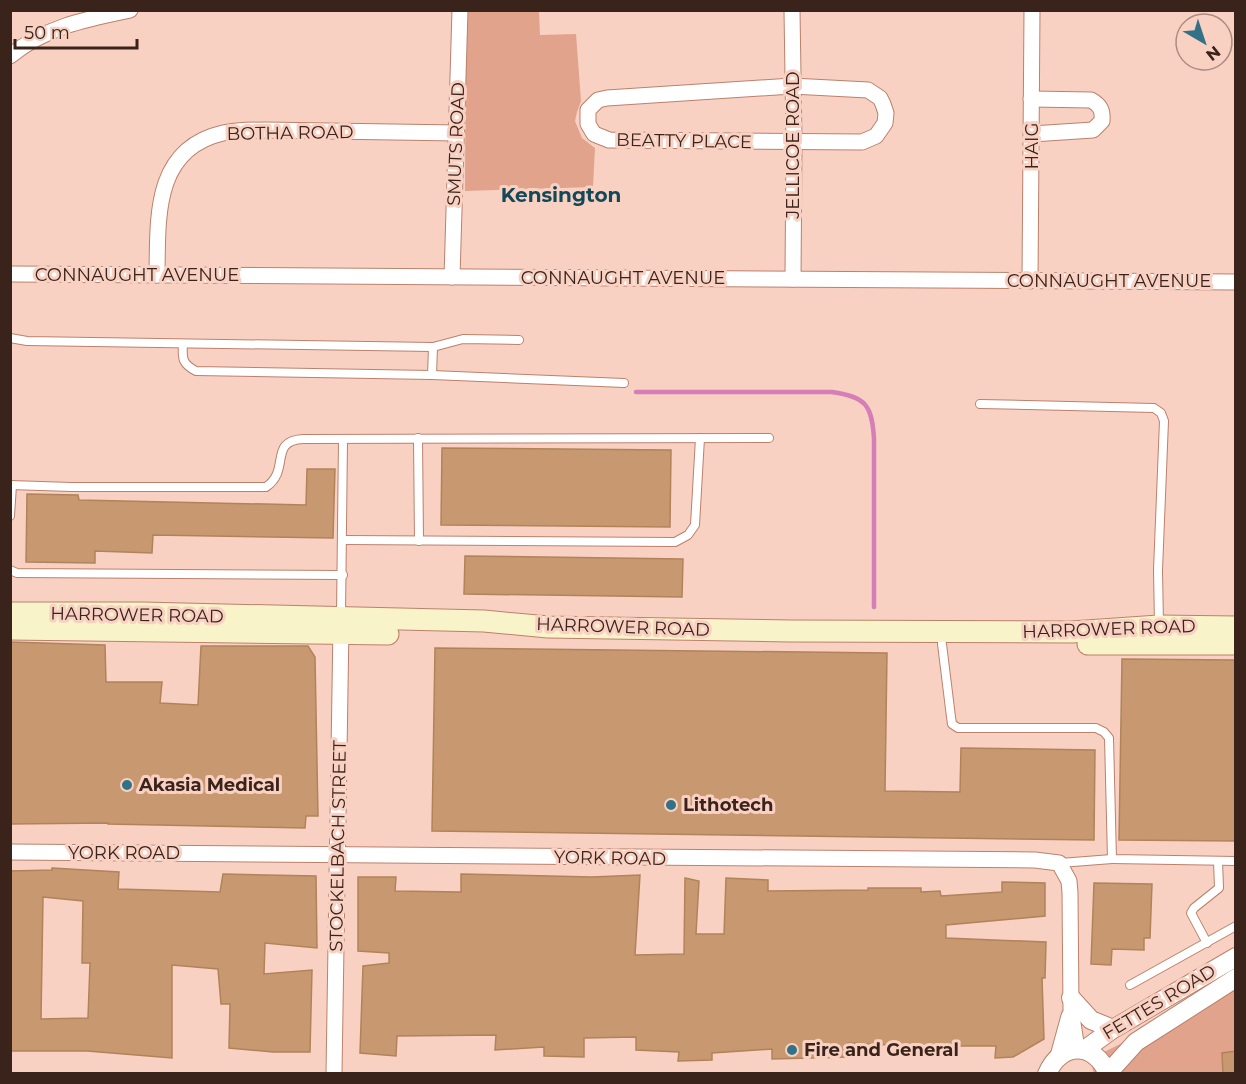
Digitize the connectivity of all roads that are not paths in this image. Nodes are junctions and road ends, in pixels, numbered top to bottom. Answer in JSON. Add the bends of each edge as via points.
{"nodes":[{"id":1,"x":130,"y":10,"type":"edge"},
{"id":2,"x":460,"y":10,"type":"edge"},
{"id":3,"x":792,"y":10,"type":"edge"},
{"id":4,"x":1032,"y":10,"type":"edge"},
{"id":5,"x":10,"y":56,"type":"edge"},
{"id":6,"x":792,"y":86,"type":"junction"},
{"id":7,"x":1031,"y":99,"type":"junction"},
{"id":8,"x":457,"y":133,"type":"junction"},
{"id":9,"x":1032,"y":134,"type":"junction"},
{"id":10,"x":794,"y":142,"type":"junction"},
{"id":11,"x":10,"y":274,"type":"edge"},
{"id":12,"x":157,"y":275,"type":"junction"},
{"id":13,"x":453,"y":277,"type":"junction"},
{"id":14,"x":793,"y":279,"type":"junction"},
{"id":15,"x":1030,"y":280,"type":"junction"},
{"id":16,"x":1236,"y":282,"type":"edge"},
{"id":17,"x":10,"y":338,"type":"edge"},
{"id":18,"x":519,"y":340,"type":"dead end"},
{"id":19,"x":183,"y":344,"type":"junction"},
{"id":20,"x":433,"y":347,"type":"junction"},
{"id":21,"x":432,"y":375,"type":"junction"},
{"id":22,"x":624,"y":383,"type":"dead end"},
{"id":23,"x":980,"y":404,"type":"dead end"},
{"id":24,"x":418,"y":438,"type":"junction"},
{"id":25,"x":700,"y":438,"type":"junction"},
{"id":26,"x":769,"y":438,"type":"dead end"},
{"id":27,"x":344,"y":440,"type":"junction"},
{"id":28,"x":11,"y":489,"type":"edge"},
{"id":29,"x":10,"y":516,"type":"edge"},
{"id":30,"x":343,"y":540,"type":"junction"},
{"id":31,"x":419,"y":541,"type":"junction"},
{"id":32,"x":10,"y":570,"type":"edge"},
{"id":33,"x":343,"y":575,"type":"junction"},
{"id":34,"x":10,"y":614,"type":"edge"},
{"id":35,"x":341,"y":626,"type":"junction"},
{"id":36,"x":1159,"y":626,"type":"junction"},
{"id":37,"x":1236,"y":627,"type":"edge"},
{"id":38,"x":10,"y":629,"type":"edge"},
{"id":39,"x":942,"y":644,"type":"junction"},
{"id":40,"x":1236,"y":644,"type":"edge"},
{"id":41,"x":10,"y":852,"type":"edge"},
{"id":42,"x":338,"y":854,"type":"junction"},
{"id":43,"x":1112,"y":859,"type":"junction"},
{"id":44,"x":1218,"y":861,"type":"junction"},
{"id":45,"x":1236,"y":861,"type":"edge"},
{"id":46,"x":1059,"y":863,"type":"junction"},
{"id":47,"x":1236,"y":926,"type":"edge"},
{"id":48,"x":1207,"y":943,"type":"junction"},
{"id":49,"x":1236,"y":957,"type":"edge"},
{"id":50,"x":1236,"y":978,"type":"edge"},
{"id":51,"x":1130,"y":985,"type":"dead end"},
{"id":52,"x":1071,"y":1004,"type":"junction"},
{"id":53,"x":1113,"y":1029,"type":"junction"},
{"id":54,"x":1081,"y":1050,"type":"junction"},
{"id":55,"x":1052,"y":1065,"type":"edge"},
{"id":56,"x":1108,"y":1073,"type":"edge"},
{"id":57,"x":334,"y":1074,"type":"edge"},
{"id":58,"x":1032,"y":1074,"type":"edge"}],
"edges":[{"from":1,"to":5,"type":"street","via":[[53,30]]},
{"from":2,"to":8,"type":"street","name":"SMUTS ROAD"},
{"from":3,"to":6,"type":"street","name":"JELLICOE ROAD"},
{"from":4,"to":7,"type":"street","name":"HAIG"},
{"from":6,"to":10,"type":"street","name":"JELLICOE ROAD"},
{"from":6,"to":10,"type":"street","name":"BEATTY PLACE","via":[[868,90],[880,98],[886,113],[881,130],[868,140]]},
{"from":6,"to":10,"type":"street","name":"BEATTY PLACE","via":[[607,98],[592,104],[587,117],[594,134],[609,140]]},
{"from":7,"to":9,"type":"street","name":"HAIG"},
{"from":7,"to":9,"type":"street","via":[[1091,100],[1103,114],[1093,130]]},
{"from":8,"to":12,"type":"street","name":"BOTHA ROAD","via":[[265,130],[222,133],[206,139],[180,157],[163,188]]},
{"from":8,"to":13,"type":"street","name":"SMUTS ROAD"},
{"from":9,"to":15,"type":"street","name":"HAIG"},
{"from":10,"to":14,"type":"street","name":"JELLICOE ROAD"},
{"from":11,"to":12,"type":"street","name":"CONNAUGHT AVENUE"},
{"from":12,"to":13,"type":"street","name":"CONNAUGHT AVENUE"},
{"from":13,"to":14,"type":"street","name":"CONNAUGHT AVENUE"},
{"from":14,"to":15,"type":"street","name":"CONNAUGHT AVENUE"},
{"from":15,"to":16,"type":"street","name":"CONNAUGHT AVENUE"},
{"from":17,"to":19,"type":"lane"},
{"from":18,"to":20,"type":"lane","via":[[463,339]]},
{"from":19,"to":20,"type":"lane"},
{"from":19,"to":21,"type":"lane","via":[[182,360],[196,371]]},
{"from":20,"to":21,"type":"lane"},
{"from":21,"to":22,"type":"lane"},
{"from":23,"to":36,"type":"lane","via":[[1154,408],[1161,413],[1164,421]]},
{"from":24,"to":25,"type":"lane"},
{"from":24,"to":27,"type":"lane"},
{"from":24,"to":31,"type":"lane"},
{"from":25,"to":26,"type":"lane"},
{"from":25,"to":31,"type":"lane","via":[[695,525],[688,535],[675,542]]},
{"from":27,"to":28,"type":"lane","via":[[292,440],[285,444],[279,470],[266,487]]},
{"from":27,"to":30,"type":"lane"},
{"from":28,"to":29,"type":"lane"},
{"from":30,"to":31,"type":"lane"},
{"from":30,"to":33,"type":"lane"},
{"from":32,"to":33,"type":"lane"},
{"from":33,"to":35,"type":"lane"},
{"from":34,"to":35,"type":"main road","name":"HARROWER ROAD","via":[[142,614]]},
{"from":35,"to":36,"type":"main road","name":"HARROWER ROAD","via":[[484,621],[559,627],[1062,632]]},
{"from":35,"to":38,"type":"main road","name":"HARROWER ROAD"},
{"from":35,"to":39,"type":"main road","name":"HARROWER ROAD"},
{"from":35,"to":42,"type":"street","name":"STOCKELBACH STREET"},
{"from":36,"to":37,"type":"main road","name":"HARROWER ROAD"},
{"from":39,"to":40,"type":"main road","name":"HARROWER ROAD"},
{"from":39,"to":43,"type":"lane","via":[[952,723],[958,728],[1096,728],[1109,738]]},
{"from":41,"to":42,"type":"street","name":"YORK ROAD"},
{"from":42,"to":46,"type":"street","name":"YORK ROAD"},
{"from":42,"to":57,"type":"street","name":"STOCKELBACH STREET"},
{"from":43,"to":44,"type":"lane"},
{"from":43,"to":46,"type":"lane"},
{"from":44,"to":45,"type":"lane"},
{"from":44,"to":48,"type":"lane","via":[[1219,888],[1191,913]]},
{"from":46,"to":52,"type":"street","via":[[1069,881]]},
{"from":47,"to":48,"type":"lane"},
{"from":48,"to":51,"type":"lane"},
{"from":49,"to":53,"type":"street","name":"FETTES ROAD"},
{"from":50,"to":56,"type":"street","name":"FETTES ROAD","via":[[1136,1042]]},
{"from":52,"to":53,"type":"street","via":[[1091,1020]]},
{"from":52,"to":54,"type":"street"},
{"from":52,"to":55,"type":"street"},
{"from":53,"to":54,"type":"street","name":"FETTES ROAD"},
{"from":54,"to":55,"type":"street","name":"FETTES ROAD","via":[[1067,1051]]},
{"from":54,"to":56,"type":"street","via":[[1095,1054]]},
{"from":55,"to":58,"type":"street"}]}
